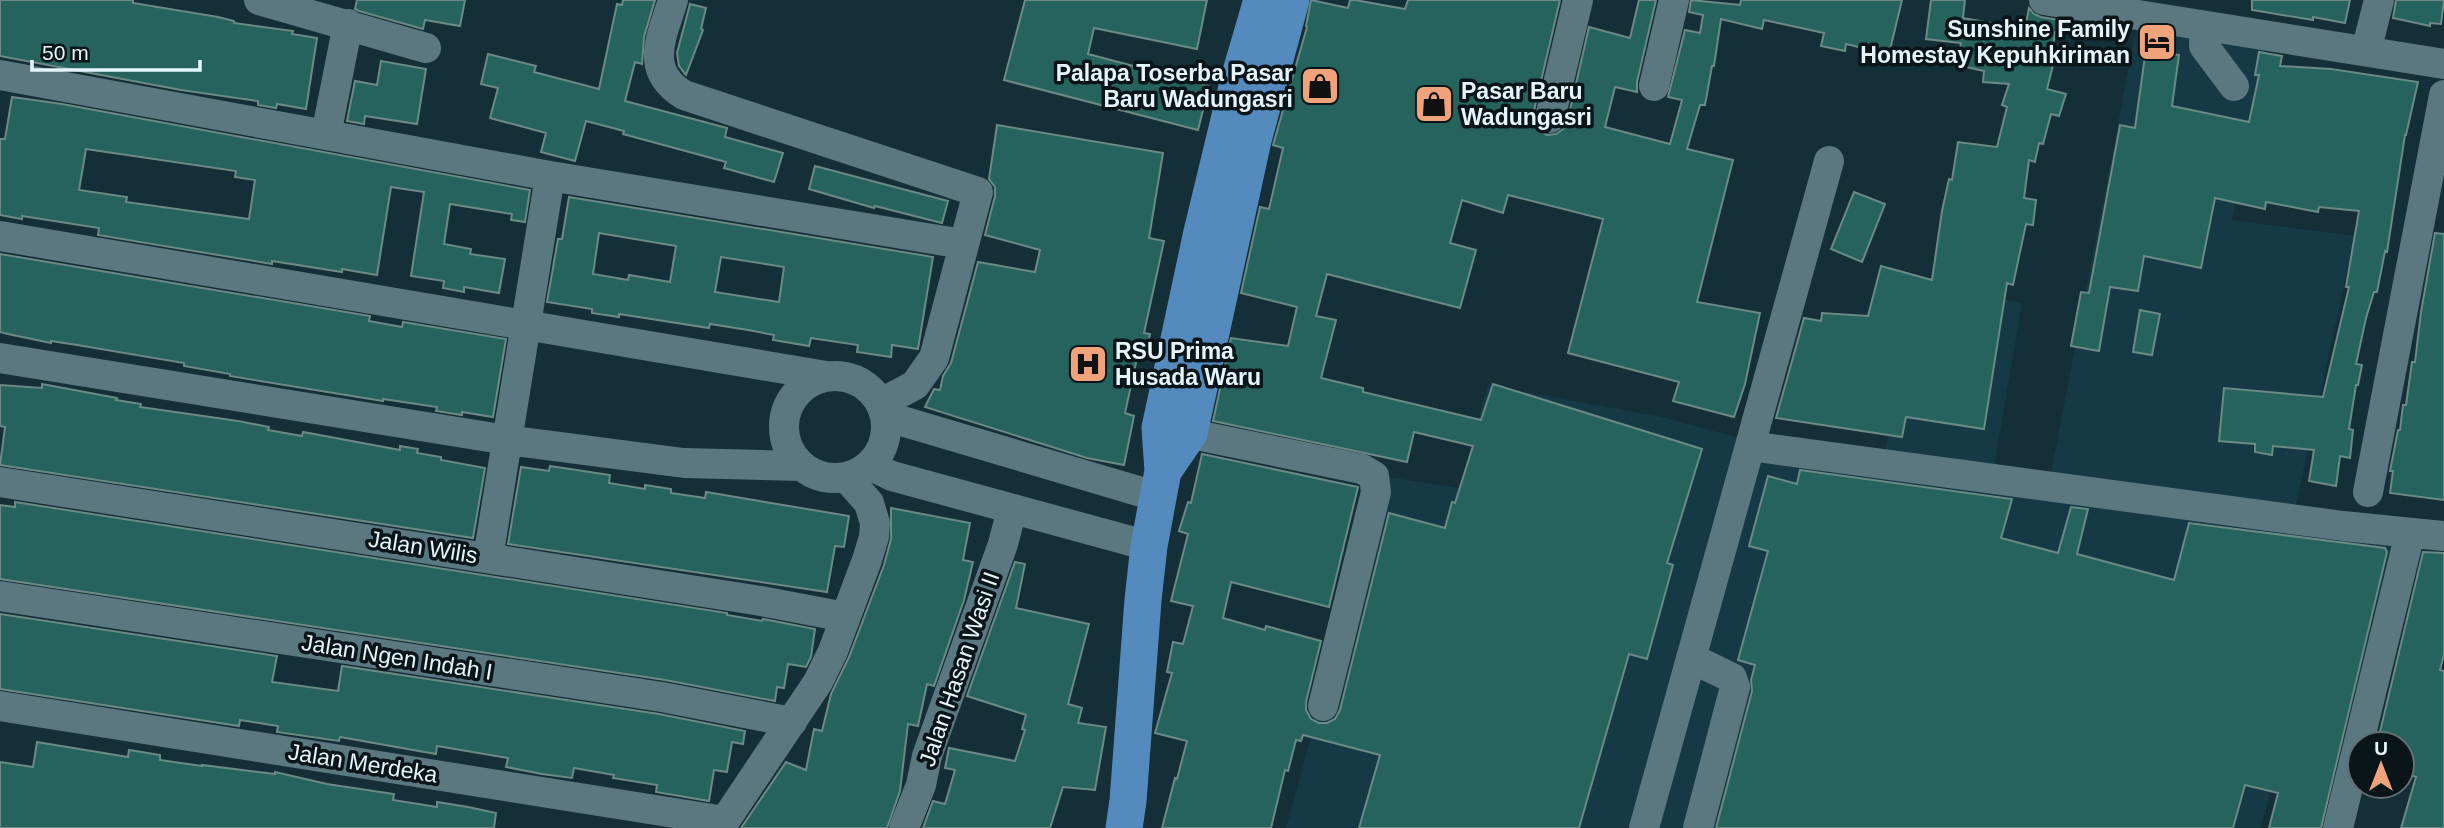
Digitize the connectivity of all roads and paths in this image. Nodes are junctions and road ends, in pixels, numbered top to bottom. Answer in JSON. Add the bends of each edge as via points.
{"nodes":[{"id":1,"x":259,"y":0,"type":"edge"},
{"id":2,"x":673,"y":0,"type":"edge"},
{"id":3,"x":1262,"y":0,"type":"edge"},
{"id":4,"x":1291,"y":0,"type":"edge"},
{"id":5,"x":1578,"y":0,"type":"edge"},
{"id":6,"x":1674,"y":0,"type":"edge"},
{"id":7,"x":2044,"y":0,"type":"edge"},
{"id":8,"x":2379,"y":0,"type":"edge"},
{"id":9,"x":348,"y":24,"type":"junction"},
{"id":10,"x":2205,"y":26,"type":"junction"},
{"id":11,"x":426,"y":48,"type":"dead end"},
{"id":12,"x":2366,"y":51,"type":"junction"},
{"id":13,"x":2444,"y":64,"type":"edge"},
{"id":14,"x":1,"y":81,"type":"edge"},
{"id":15,"x":1654,"y":86,"type":"dead end"},
{"id":16,"x":2234,"y":86,"type":"dead end"},
{"id":17,"x":2444,"y":95,"type":"edge"},
{"id":18,"x":1550,"y":118,"type":"dead end"},
{"id":19,"x":326,"y":135,"type":"junction"},
{"id":20,"x":1829,"y":161,"type":"dead end"},
{"id":21,"x":550,"y":176,"type":"junction"},
{"id":22,"x":0,"y":236,"type":"edge"},
{"id":23,"x":963,"y":244,"type":"junction"},
{"id":24,"x":525,"y":326,"type":"junction"},
{"id":25,"x":0,"y":358,"type":"edge"},
{"id":26,"x":826,"y":376,"type":"junction"},
{"id":27,"x":883,"y":410,"type":"junction"},
{"id":28,"x":1175,"y":431,"type":"junction"},
{"id":29,"x":507,"y":440,"type":"junction"},
{"id":30,"x":1750,"y":446,"type":"junction"},
{"id":31,"x":801,"y":466,"type":"junction"},
{"id":32,"x":857,"y":471,"type":"junction"},
{"id":33,"x":0,"y":482,"type":"edge"},
{"id":34,"x":1160,"y":484,"type":"junction"},
{"id":35,"x":2368,"y":492,"type":"dead end"},
{"id":36,"x":1012,"y":509,"type":"junction"},
{"id":37,"x":2410,"y":533,"type":"junction"},
{"id":38,"x":2444,"y":536,"type":"edge"},
{"id":39,"x":1149,"y":546,"type":"junction"},
{"id":40,"x":488,"y":558,"type":"junction"},
{"id":41,"x":0,"y":596,"type":"edge"},
{"id":42,"x":845,"y":617,"type":"junction"},
{"id":43,"x":1691,"y":658,"type":"junction"},
{"id":44,"x":0,"y":706,"type":"edge"},
{"id":45,"x":1323,"y":706,"type":"dead end"},
{"id":46,"x":792,"y":722,"type":"junction"},
{"id":47,"x":722,"y":824,"type":"edge"},
{"id":48,"x":904,"y":828,"type":"edge"},
{"id":49,"x":1124,"y":828,"type":"edge"},
{"id":50,"x":1644,"y":828,"type":"edge"},
{"id":51,"x":1698,"y":828,"type":"edge"},
{"id":52,"x":2338,"y":828,"type":"edge"}],
"edges":[{"from":1,"to":9,"type":"street"},
{"from":2,"to":23,"type":"street","via":[[658,54],[669,85],[695,101],[978,192]]},
{"from":3,"to":28,"type":"main road","via":[[1202,232]]},
{"from":4,"to":28,"type":"main road"},
{"from":5,"to":18,"type":"street"},
{"from":6,"to":15,"type":"street"},
{"from":7,"to":10,"type":"street"},
{"from":8,"to":12,"type":"street"},
{"from":9,"to":11,"type":"street"},
{"from":9,"to":19,"type":"street"},
{"from":10,"to":12,"type":"street"},
{"from":10,"to":16,"type":"street","via":[[2204,46]]},
{"from":12,"to":13,"type":"street"},
{"from":14,"to":19,"type":"street"},
{"from":17,"to":35,"type":"street"},
{"from":19,"to":21,"type":"street"},
{"from":20,"to":30,"type":"street"},
{"from":21,"to":23,"type":"street"},
{"from":21,"to":24,"type":"street"},
{"from":22,"to":24,"type":"street"},
{"from":23,"to":27,"type":"street","via":[[934,358],[915,385]]},
{"from":24,"to":26,"type":"street"},
{"from":24,"to":29,"type":"street"},
{"from":25,"to":29,"type":"street"},
{"from":26,"to":27,"type":"street","via":[[858,381],[871,390]]},
{"from":26,"to":31,"type":"street","via":[[810,381],[787,405],[784,438]]},
{"from":27,"to":32,"type":"street","via":[[886,434],[880,451]]},
{"from":27,"to":34,"type":"street"},
{"from":28,"to":34,"type":"main road"},
{"from":28,"to":45,"type":"street","via":[[1362,469],[1374,476],[1376,492]]},
{"from":29,"to":31,"type":"street","via":[[684,463]]},
{"from":29,"to":40,"type":"street"},
{"from":30,"to":37,"type":"street"},
{"from":30,"to":43,"type":"street"},
{"from":31,"to":32,"type":"street","via":[[830,478]]},
{"from":32,"to":36,"type":"street"},
{"from":32,"to":42,"type":"street","via":[[875,523],[874,537]]},
{"from":33,"to":40,"type":"street","name":"Jalan Wilis"},
{"from":34,"to":39,"type":"main road"},
{"from":36,"to":39,"type":"street"},
{"from":36,"to":48,"type":"street","name":"Jalan Hasan Wasi II"},
{"from":37,"to":38,"type":"street"},
{"from":37,"to":52,"type":"street"},
{"from":39,"to":49,"type":"main road"},
{"from":40,"to":42,"type":"street","name":"Jalan Wilis"},
{"from":41,"to":46,"type":"street","name":"Jalan Ngen Indah I","via":[[662,697]]},
{"from":42,"to":46,"type":"street","via":[[818,682]]},
{"from":43,"to":50,"type":"street"},
{"from":43,"to":51,"type":"street","via":[[1732,678],[1735,687]]},
{"from":44,"to":47,"type":"street","name":"Jalan Merdeka"},
{"from":46,"to":47,"type":"street"}]}
